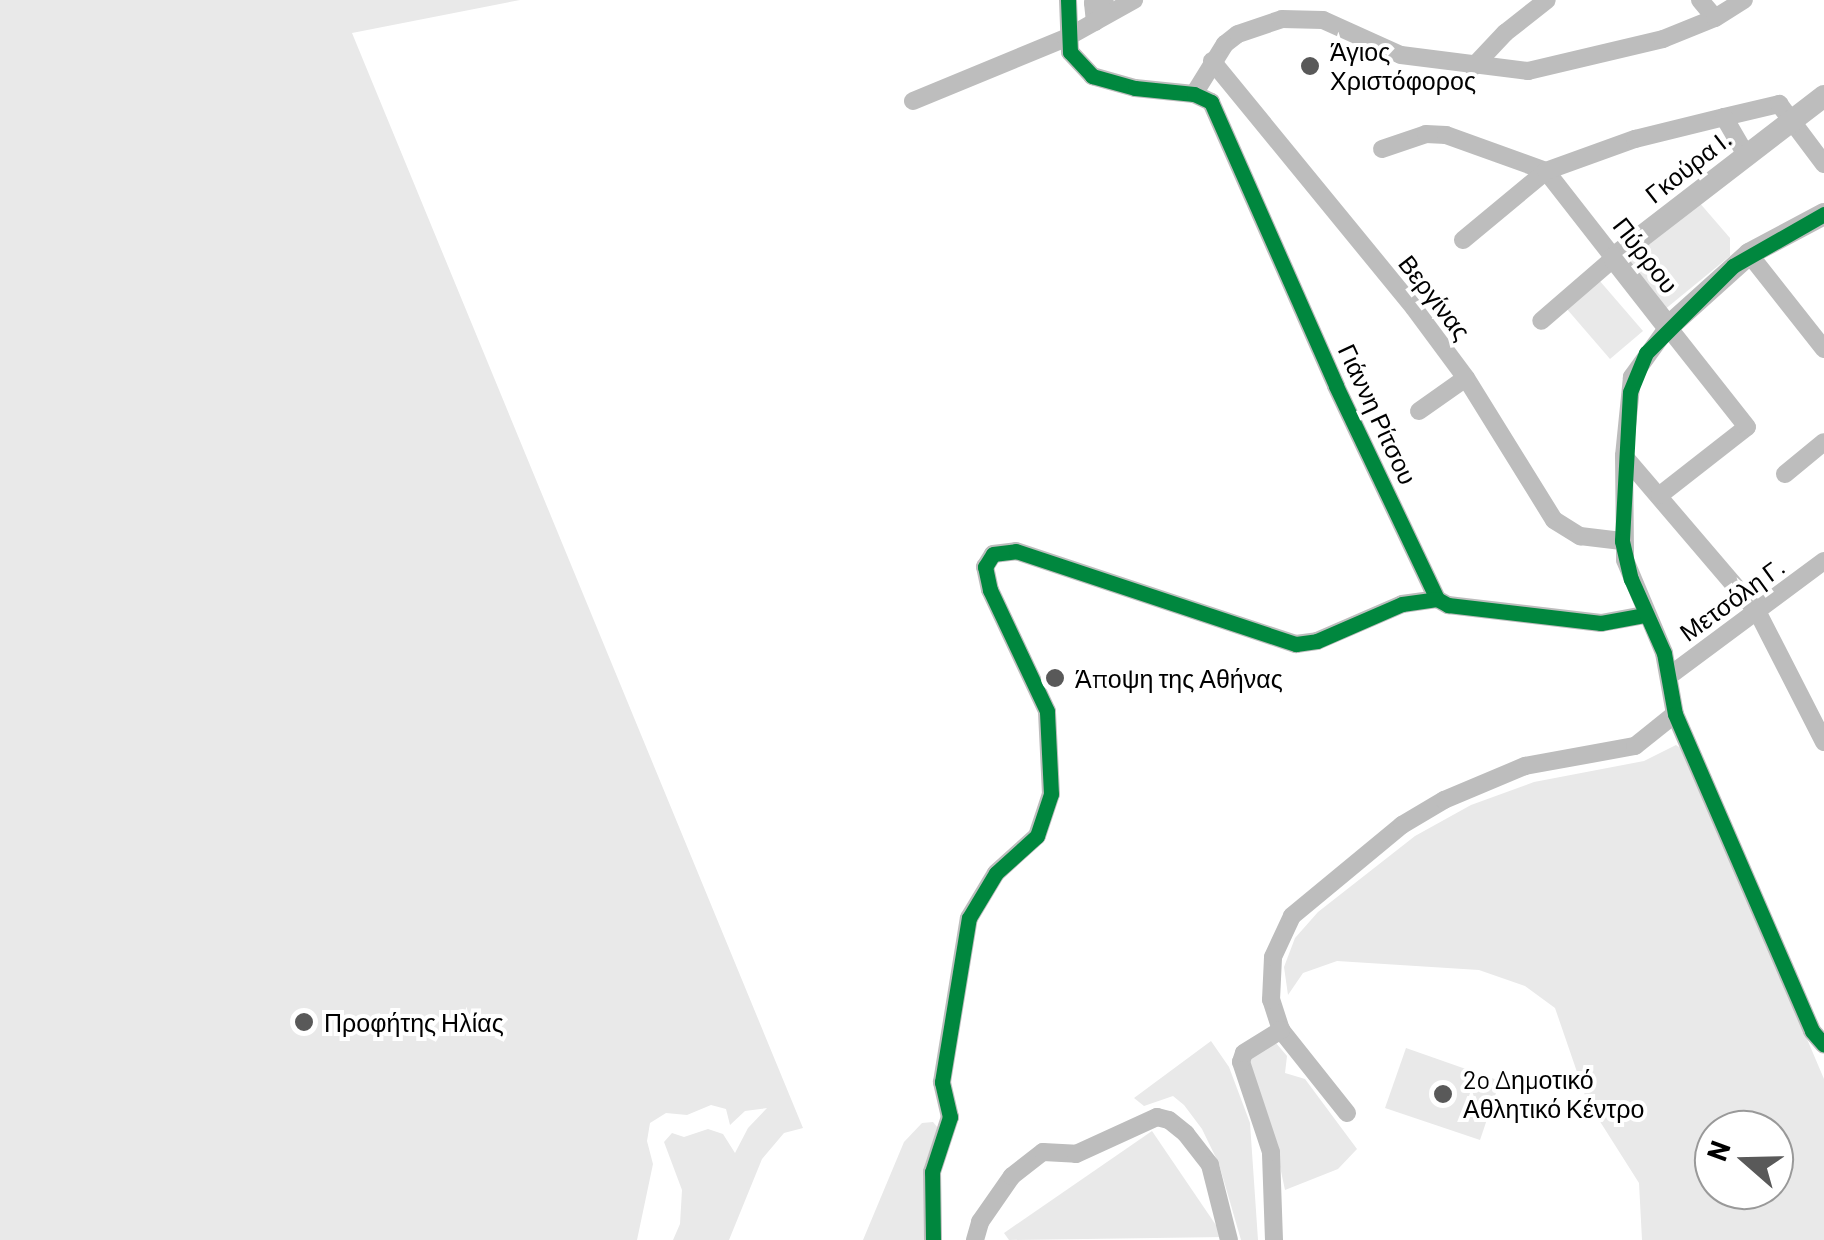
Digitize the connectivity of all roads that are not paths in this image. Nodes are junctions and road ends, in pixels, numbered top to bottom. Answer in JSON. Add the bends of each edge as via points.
{"nodes":[{"id":1,"x":1068,"y":0,"type":"edge"},
{"id":2,"x":1105,"y":0,"type":"edge"},
{"id":3,"x":1134,"y":0,"type":"edge"},
{"id":4,"x":1548,"y":0,"type":"edge"},
{"id":5,"x":1700,"y":0,"type":"edge"},
{"id":6,"x":1744,"y":0,"type":"edge"},
{"id":7,"x":1715,"y":18,"type":"junction"},
{"id":8,"x":1095,"y":22,"type":"junction"},
{"id":9,"x":1066,"y":38,"type":"junction"},
{"id":10,"x":1212,"y":61,"type":"junction"},
{"id":11,"x":1473,"y":67,"type":"junction"},
{"id":12,"x":1194,"y":94,"type":"junction"},
{"id":13,"x":1824,"y":96,"type":"edge"},
{"id":14,"x":913,"y":101,"type":"dead end"},
{"id":15,"x":1786,"y":113,"type":"junction"},
{"id":16,"x":1724,"y":118,"type":"junction"},
{"id":17,"x":1382,"y":149,"type":"dead end"},
{"id":18,"x":1746,"y":155,"type":"junction"},
{"id":19,"x":1824,"y":164,"type":"edge"},
{"id":20,"x":1546,"y":171,"type":"junction"},
{"id":21,"x":1824,"y":214,"type":"edge"},
{"id":22,"x":1464,"y":240,"type":"dead end"},
{"id":23,"x":1750,"y":254,"type":"junction"},
{"id":24,"x":1614,"y":258,"type":"junction"},
{"id":25,"x":1541,"y":320,"type":"dead end"},
{"id":26,"x":1668,"y":327,"type":"junction"},
{"id":27,"x":1824,"y":349,"type":"edge"},
{"id":28,"x":1466,"y":378,"type":"junction"},
{"id":29,"x":1418,"y":410,"type":"dead end"},
{"id":30,"x":1824,"y":442,"type":"edge"},
{"id":31,"x":1624,"y":456,"type":"junction"},
{"id":32,"x":1785,"y":474,"type":"dead end"},
{"id":33,"x":1660,"y":495,"type":"junction"},
{"id":34,"x":1622,"y":541,"type":"junction"},
{"id":35,"x":1824,"y":561,"type":"edge"},
{"id":36,"x":1437,"y":598,"type":"junction"},
{"id":37,"x":1758,"y":613,"type":"junction"},
{"id":38,"x":1645,"y":615,"type":"junction"},
{"id":39,"x":1670,"y":676,"type":"junction"},
{"id":40,"x":1675,"y":714,"type":"junction"},
{"id":41,"x":1824,"y":742,"type":"edge"},
{"id":42,"x":1281,"y":1030,"type":"junction"},
{"id":43,"x":1824,"y":1045,"type":"edge"},
{"id":44,"x":1347,"y":1113,"type":"dead end"},
{"id":45,"x":933,"y":1240,"type":"edge"},
{"id":46,"x":975,"y":1240,"type":"edge"},
{"id":47,"x":1230,"y":1240,"type":"edge"},
{"id":48,"x":1274,"y":1240,"type":"edge"}],
"edges":[{"from":1,"to":9,"type":"street"},
{"from":2,"to":8,"type":"street","via":[[1093,2]]},
{"from":3,"to":8,"type":"street"},
{"from":4,"to":11,"type":"street"},
{"from":5,"to":7,"type":"street"},
{"from":6,"to":7,"type":"street"},
{"from":7,"to":11,"type":"street","via":[[1564,65],[1528,71]]},
{"from":8,"to":9,"type":"street"},
{"from":9,"to":12,"type":"street","via":[[1077,65],[1092,76]]},
{"from":9,"to":14,"type":"street"},
{"from":10,"to":11,"type":"street","via":[[1238,34],[1304,18],[1340,26],[1400,55]]},
{"from":10,"to":12,"type":"street"},
{"from":10,"to":28,"type":"street","name":"Βεργίνας"},
{"from":12,"to":36,"type":"street","name":"Γιάννη Ρίτσου","via":[[1211,102],[1222,122]]},
{"from":13,"to":15,"type":"street","name":"Γκούρα Ι."},
{"from":15,"to":16,"type":"street"},
{"from":15,"to":18,"type":"street","name":"Γκούρα Ι."},
{"from":15,"to":19,"type":"street"},
{"from":16,"to":18,"type":"street"},
{"from":16,"to":20,"type":"street","via":[[1635,139]]},
{"from":17,"to":20,"type":"street","via":[[1426,134],[1446,136]]},
{"from":18,"to":24,"type":"street","name":"Γκούρα Ι."},
{"from":20,"to":22,"type":"street"},
{"from":20,"to":24,"type":"street","name":"Πύρρου"},
{"from":21,"to":23,"type":"street"},
{"from":23,"to":26,"type":"street"},
{"from":23,"to":27,"type":"street"},
{"from":24,"to":25,"type":"street","name":"Γκούρα Ι."},
{"from":24,"to":26,"type":"street","name":"Πύρρου"},
{"from":26,"to":31,"type":"street","via":[[1632,378]]},
{"from":26,"to":33,"type":"street","name":"Πύρρου","via":[[1747,427]]},
{"from":28,"to":29,"type":"street"},
{"from":28,"to":34,"type":"street","name":"Βεργίνας","via":[[1554,520],[1580,536]]},
{"from":30,"to":32,"type":"street"},
{"from":31,"to":33,"type":"street"},
{"from":31,"to":34,"type":"street"},
{"from":33,"to":37,"type":"street"},
{"from":34,"to":38,"type":"street"},
{"from":35,"to":37,"type":"street","name":"Μετσόλη Γ."},
{"from":36,"to":38,"type":"street","via":[[1614,624]]},
{"from":36,"to":45,"type":"street","via":[[1402,604],[1296,644],[1016,551],[993,554],[985,567],[990,590],[1047,711],[1052,794],[1037,836],[996,873],[969,918],[942,1082],[950,1117],[932,1172]]},
{"from":37,"to":39,"type":"street","name":"Μετσόλη Γ."},
{"from":37,"to":41,"type":"street"},
{"from":38,"to":39,"type":"street"},
{"from":39,"to":40,"type":"street"},
{"from":40,"to":42,"type":"street","via":[[1635,746],[1524,766],[1444,800],[1337,877],[1280,934],[1270,982]]},
{"from":40,"to":43,"type":"street","via":[[1812,1031]]},
{"from":42,"to":44,"type":"street"},
{"from":42,"to":48,"type":"street","via":[[1244,1053],[1241,1062],[1271,1152]]},
{"from":46,"to":47,"type":"street","via":[[1012,1176],[1042,1152],[1076,1154],[1156,1118],[1186,1134],[1210,1166]]}]}
